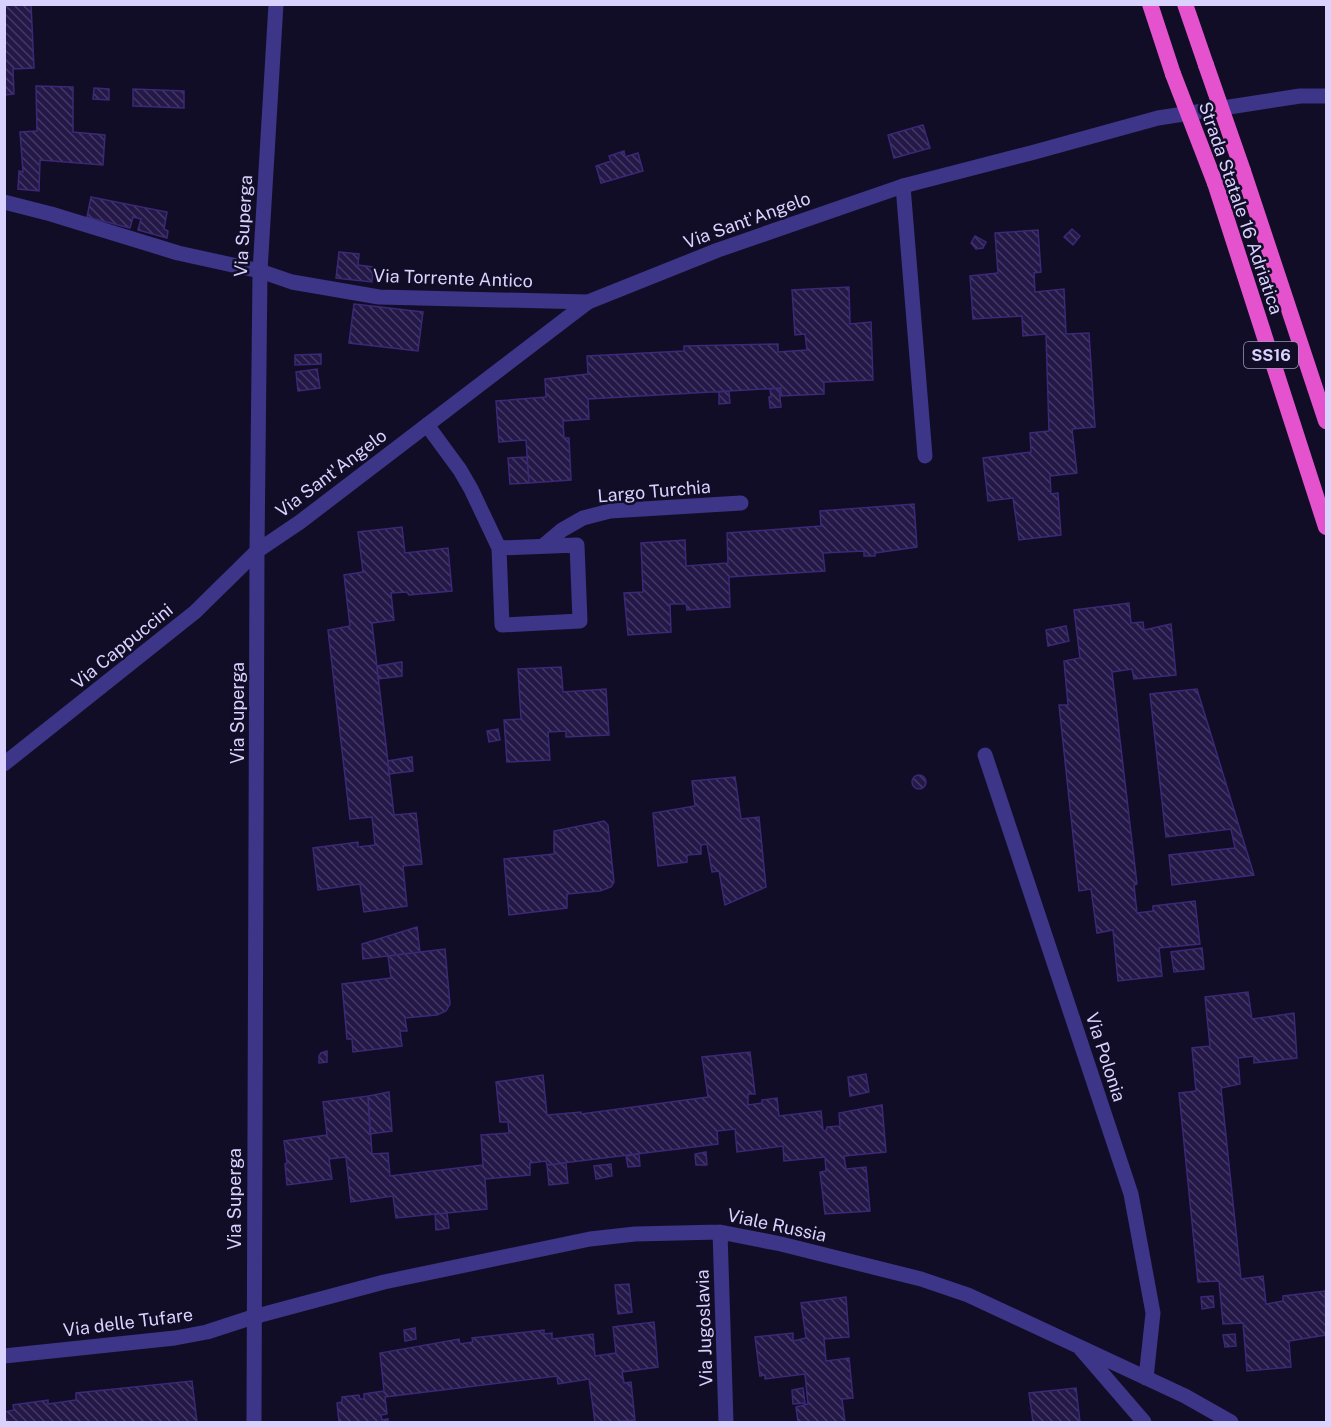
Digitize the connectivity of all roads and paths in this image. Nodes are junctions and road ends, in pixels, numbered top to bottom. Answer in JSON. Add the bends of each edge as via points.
{"nodes":[{"id":1,"x":276,"y":4,"type":"edge"},
{"id":2,"x":1150,"y":4,"type":"edge"},
{"id":3,"x":1185,"y":4,"type":"edge"},
{"id":4,"x":1326,"y":96,"type":"edge"},
{"id":5,"x":903,"y":186,"type":"junction"},
{"id":6,"x":4,"y":202,"type":"edge"},
{"id":7,"x":260,"y":271,"type":"junction"},
{"id":8,"x":588,"y":302,"type":"junction"},
{"id":9,"x":1326,"y":421,"type":"edge"},
{"id":10,"x":427,"y":425,"type":"junction"},
{"id":11,"x":925,"y":456,"type":"dead end"},
{"id":12,"x":741,"y":503,"type":"dead end"},
{"id":13,"x":1326,"y":527,"type":"edge"},
{"id":14,"x":543,"y":546,"type":"junction"},
{"id":15,"x":499,"y":548,"type":"junction"},
{"id":16,"x":257,"y":551,"type":"junction"},
{"id":17,"x":985,"y":755,"type":"dead end"},
{"id":18,"x":4,"y":764,"type":"edge"},
{"id":19,"x":720,"y":1232,"type":"junction"},
{"id":20,"x":253,"y":1317,"type":"junction"},
{"id":21,"x":1077,"y":1345,"type":"junction"},
{"id":22,"x":4,"y":1356,"type":"edge"},
{"id":23,"x":1146,"y":1378,"type":"junction"},
{"id":24,"x":254,"y":1422,"type":"edge"},
{"id":25,"x":726,"y":1422,"type":"edge"},
{"id":26,"x":1144,"y":1422,"type":"edge"},
{"id":27,"x":1231,"y":1422,"type":"edge"}],
"edges":[{"from":1,"to":7,"type":"street","name":"Via Superga"},
{"from":2,"to":13,"type":"highway","name":"Strada Statale 16 Adriatica","number":"SS16","bridge":true,"via":[[1215,183]]},
{"from":3,"to":9,"type":"highway","name":"Strada Statale 16 Adriatica","number":"SS16","bridge":true},
{"from":4,"to":5,"type":"street","name":"Via Sant'Angelo","via":[[1300,96],[1158,118]]},
{"from":5,"to":8,"type":"street","name":"Via Sant'Angelo","via":[[718,250]]},
{"from":5,"to":11,"type":"street"},
{"from":6,"to":7,"type":"street","name":"Via Torrente Antico","via":[[178,253]]},
{"from":7,"to":8,"type":"street","name":"Via Torrente Antico","via":[[292,282],[379,297]]},
{"from":7,"to":16,"type":"street","name":"Via Superga"},
{"from":8,"to":10,"type":"street","name":"Via Sant'Angelo"},
{"from":10,"to":15,"type":"street","via":[[460,470]]},
{"from":10,"to":16,"type":"street","name":"Via Sant'Angelo"},
{"from":12,"to":14,"type":"street","name":"Largo Turchia","via":[[610,512],[583,518]]},
{"from":14,"to":15,"type":"street"},
{"from":14,"to":15,"type":"street","via":[[577,545],[580,621],[502,625]]},
{"from":16,"to":18,"type":"street","name":"Via Cappuccini","via":[[195,612]]},
{"from":16,"to":20,"type":"street","name":"Via Superga"},
{"from":17,"to":23,"type":"street","name":"Via Polonia","via":[[1131,1194],[1153,1313]]},
{"from":19,"to":20,"type":"street","name":"Viale Russia","via":[[590,1239],[384,1282]]},
{"from":19,"to":21,"type":"street","name":"Viale Russia","via":[[921,1279],[968,1295]]},
{"from":19,"to":25,"type":"street","name":"Via Jugoslavia"},
{"from":20,"to":22,"type":"street","name":"Via delle Tufare","via":[[175,1338]]},
{"from":20,"to":24,"type":"street","name":"Via Superga"},
{"from":21,"to":23,"type":"street","name":"Viale Russia"},
{"from":21,"to":26,"type":"street"},
{"from":23,"to":27,"type":"street","name":"Viale Russia"}]}
